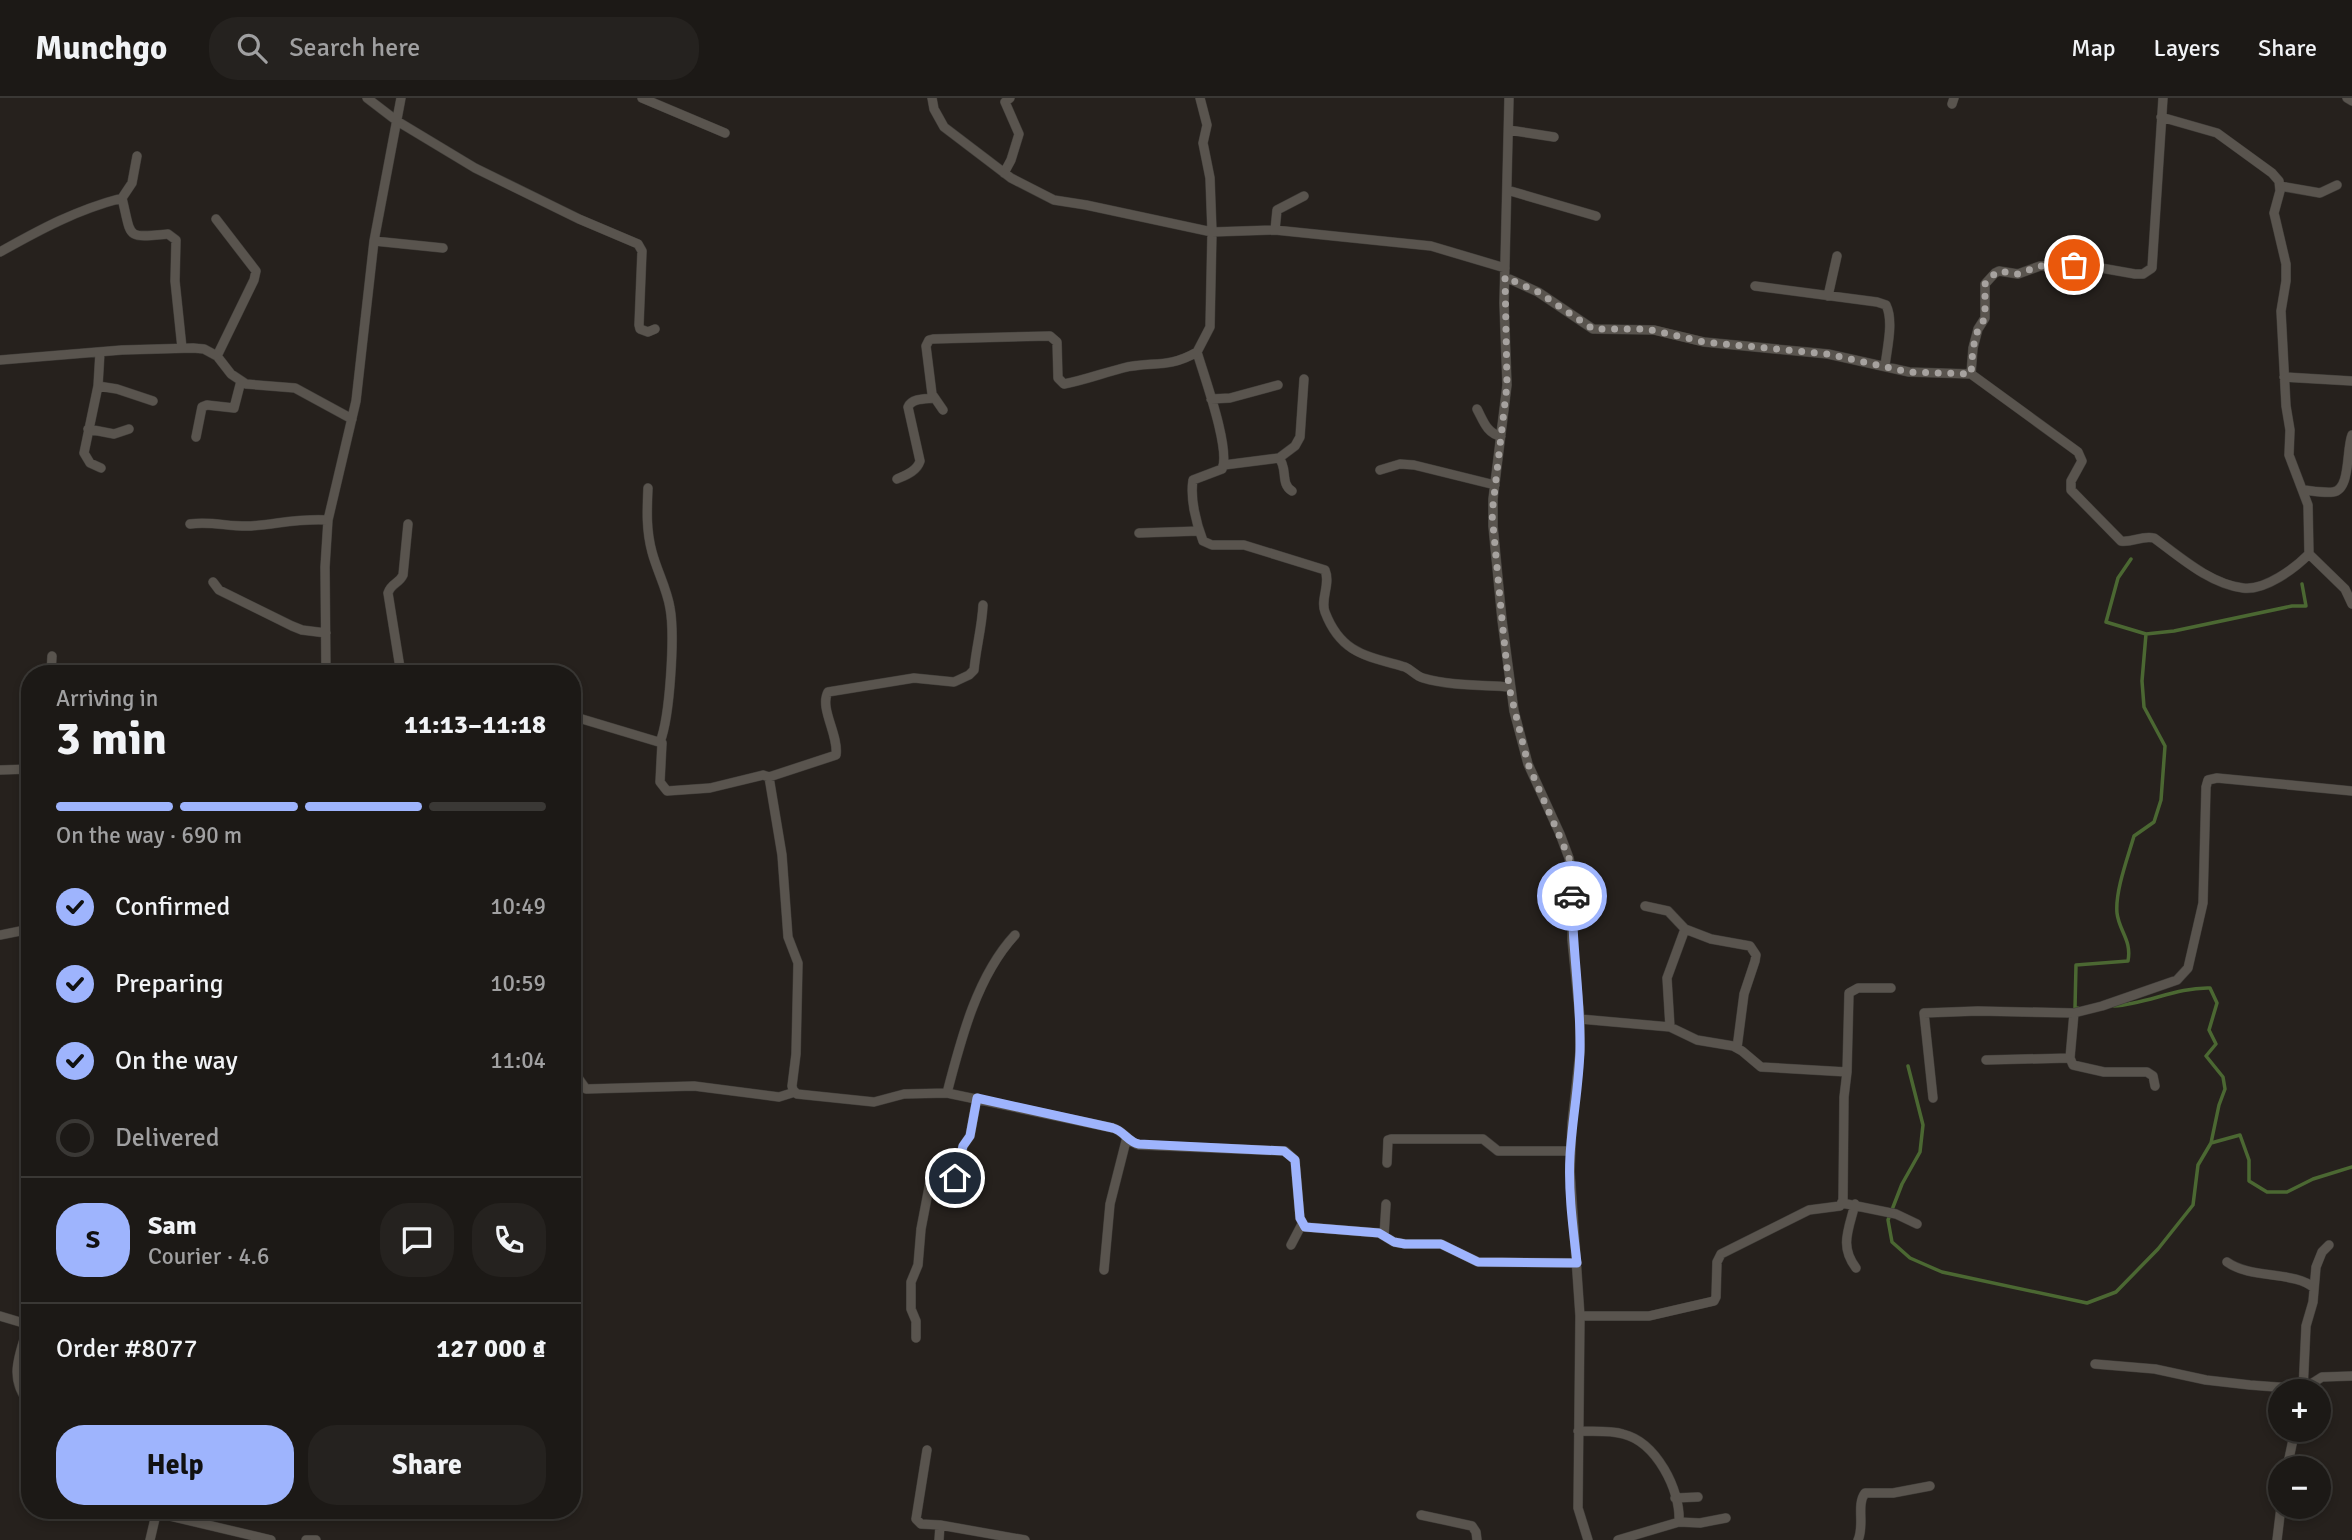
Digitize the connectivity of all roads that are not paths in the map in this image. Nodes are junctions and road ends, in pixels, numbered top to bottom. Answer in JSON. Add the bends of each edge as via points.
{"nodes":[{"id":1,"x":368,"y":98,"type":"edge"},
{"id":2,"x":401,"y":98,"type":"edge"},
{"id":3,"x":642,"y":98,"type":"edge"},
{"id":4,"x":932,"y":98,"type":"edge"},
{"id":5,"x":1010,"y":98,"type":"edge"},
{"id":6,"x":1200,"y":98,"type":"edge"},
{"id":7,"x":1509,"y":98,"type":"edge"},
{"id":8,"x":2163,"y":98,"type":"edge"},
{"id":9,"x":2347,"y":98,"type":"edge"},
{"id":10,"x":2352,"y":101,"type":"edge"},
{"id":11,"x":2161,"y":117,"type":"junction"},
{"id":12,"x":397,"y":121,"type":"junction"},
{"id":13,"x":1509,"y":130,"type":"junction"},
{"id":14,"x":725,"y":133,"type":"dead end"},
{"id":15,"x":1554,"y":137,"type":"dead end"},
{"id":16,"x":137,"y":156,"type":"dead end"},
{"id":17,"x":1004,"y":173,"type":"junction"},
{"id":18,"x":2337,"y":185,"type":"dead end"},
{"id":19,"x":2280,"y":186,"type":"junction"},
{"id":20,"x":1507,"y":190,"type":"junction"},
{"id":21,"x":1304,"y":196,"type":"dead end"},
{"id":22,"x":122,"y":198,"type":"junction"},
{"id":23,"x":1595,"y":216,"type":"dead end"},
{"id":24,"x":216,"y":219,"type":"dead end"},
{"id":25,"x":1275,"y":230,"type":"junction"},
{"id":26,"x":1212,"y":232,"type":"junction"},
{"id":27,"x":374,"y":241,"type":"junction"},
{"id":28,"x":443,"y":248,"type":"dead end"},
{"id":29,"x":0,"y":252,"type":"edge"},
{"id":30,"x":1838,"y":256,"type":"dead end"},
{"id":31,"x":1505,"y":272,"type":"junction"},
{"id":32,"x":1755,"y":286,"type":"dead end"},
{"id":33,"x":1828,"y":296,"type":"junction"},
{"id":34,"x":655,"y":329,"type":"dead end"},
{"id":35,"x":182,"y":348,"type":"junction"},
{"id":36,"x":100,"y":352,"type":"junction"},
{"id":37,"x":1197,"y":352,"type":"junction"},
{"id":38,"x":217,"y":356,"type":"junction"},
{"id":39,"x":0,"y":360,"type":"edge"},
{"id":40,"x":1885,"y":366,"type":"junction"},
{"id":41,"x":1971,"y":374,"type":"junction"},
{"id":42,"x":2284,"y":377,"type":"junction"},
{"id":43,"x":1304,"y":379,"type":"dead end"},
{"id":44,"x":241,"y":381,"type":"junction"},
{"id":45,"x":2352,"y":381,"type":"edge"},
{"id":46,"x":1278,"y":385,"type":"dead end"},
{"id":47,"x":97,"y":386,"type":"junction"},
{"id":48,"x":934,"y":398,"type":"junction"},
{"id":49,"x":1211,"y":399,"type":"junction"},
{"id":50,"x":153,"y":401,"type":"dead end"},
{"id":51,"x":1477,"y":409,"type":"dead end"},
{"id":52,"x":943,"y":410,"type":"dead end"},
{"id":53,"x":352,"y":419,"type":"junction"},
{"id":54,"x":88,"y":429,"type":"junction"},
{"id":55,"x":129,"y":429,"type":"dead end"},
{"id":56,"x":2352,"y":435,"type":"edge"},
{"id":57,"x":1501,"y":436,"type":"junction"},
{"id":58,"x":196,"y":437,"type":"dead end"},
{"id":59,"x":1279,"y":458,"type":"junction"},
{"id":60,"x":1224,"y":465,"type":"junction"},
{"id":61,"x":101,"y":468,"type":"dead end"},
{"id":62,"x":1380,"y":470,"type":"dead end"},
{"id":63,"x":897,"y":479,"type":"dead end"},
{"id":64,"x":1495,"y":485,"type":"junction"},
{"id":65,"x":648,"y":488,"type":"dead end"},
{"id":66,"x":2304,"y":490,"type":"junction"},
{"id":67,"x":1292,"y":491,"type":"dead end"},
{"id":68,"x":328,"y":520,"type":"junction"},
{"id":69,"x":190,"y":524,"type":"dead end"},
{"id":70,"x":408,"y":524,"type":"dead end"},
{"id":71,"x":1199,"y":531,"type":"junction"},
{"id":72,"x":1139,"y":533,"type":"dead end"},
{"id":73,"x":2309,"y":554,"type":"junction"},
{"id":74,"x":213,"y":582,"type":"dead end"},
{"id":75,"x":2352,"y":604,"type":"edge"},
{"id":76,"x":983,"y":605,"type":"dead end"},
{"id":77,"x":326,"y":633,"type":"junction"},
{"id":78,"x":52,"y":656,"type":"dead end"},
{"id":79,"x":52,"y":665,"type":"edge"},
{"id":80,"x":326,"y":665,"type":"edge"},
{"id":81,"x":400,"y":665,"type":"edge"},
{"id":82,"x":1509,"y":687,"type":"junction"},
{"id":83,"x":581,"y":719,"type":"edge"},
{"id":84,"x":660,"y":742,"type":"junction"},
{"id":85,"x":21,"y":769,"type":"edge"},
{"id":86,"x":0,"y":770,"type":"edge"},
{"id":87,"x":769,"y":777,"type":"junction"},
{"id":88,"x":2352,"y":791,"type":"edge"},
{"id":89,"x":1645,"y":906,"type":"dead end"},
{"id":90,"x":1685,"y":929,"type":"junction"},
{"id":91,"x":21,"y":930,"type":"edge"},
{"id":92,"x":0,"y":934,"type":"edge"},
{"id":93,"x":1015,"y":935,"type":"dead end"},
{"id":94,"x":1891,"y":988,"type":"dead end"},
{"id":95,"x":2074,"y":1013,"type":"junction"},
{"id":96,"x":1580,"y":1018,"type":"junction"},
{"id":97,"x":1670,"y":1027,"type":"junction"},
{"id":98,"x":1737,"y":1048,"type":"junction"},
{"id":99,"x":2070,"y":1058,"type":"junction"},
{"id":100,"x":1986,"y":1060,"type":"dead end"},
{"id":101,"x":1847,"y":1072,"type":"junction"},
{"id":102,"x":581,"y":1082,"type":"edge"},
{"id":103,"x":2155,"y":1086,"type":"dead end"},
{"id":104,"x":795,"y":1092,"type":"junction"},
{"id":105,"x":947,"y":1093,"type":"junction"},
{"id":106,"x":977,"y":1098,"type":"junction"},
{"id":107,"x":1933,"y":1098,"type":"dead end"},
{"id":108,"x":1127,"y":1137,"type":"junction"},
{"id":109,"x":1570,"y":1151,"type":"junction"},
{"id":110,"x":1387,"y":1163,"type":"dead end"},
{"id":111,"x":1842,"y":1203,"type":"junction"},
{"id":112,"x":1386,"y":1204,"type":"dead end"},
{"id":113,"x":1855,"y":1204,"type":"junction"},
{"id":114,"x":1302,"y":1224,"type":"junction"},
{"id":115,"x":1917,"y":1224,"type":"dead end"},
{"id":116,"x":1384,"y":1236,"type":"junction"},
{"id":117,"x":1291,"y":1245,"type":"dead end"},
{"id":118,"x":2329,"y":1245,"type":"dead end"},
{"id":119,"x":2227,"y":1262,"type":"dead end"},
{"id":120,"x":1577,"y":1263,"type":"junction"},
{"id":121,"x":1856,"y":1268,"type":"dead end"},
{"id":122,"x":1104,"y":1270,"type":"dead end"},
{"id":123,"x":2314,"y":1288,"type":"junction"},
{"id":124,"x":0,"y":1316,"type":"edge"},
{"id":125,"x":1580,"y":1316,"type":"junction"},
{"id":126,"x":21,"y":1322,"type":"edge"},
{"id":127,"x":916,"y":1338,"type":"dead end"},
{"id":128,"x":21,"y":1355,"type":"edge"},
{"id":129,"x":2095,"y":1364,"type":"dead end"},
{"id":130,"x":2352,"y":1377,"type":"edge"},
{"id":131,"x":2304,"y":1379,"type":"edge"},
{"id":132,"x":2319,"y":1379,"type":"edge"},
{"id":133,"x":2268,"y":1387,"type":"edge"},
{"id":134,"x":21,"y":1391,"type":"edge"},
{"id":135,"x":1578,"y":1431,"type":"junction"},
{"id":136,"x":927,"y":1450,"type":"dead end"},
{"id":137,"x":1930,"y":1486,"type":"dead end"},
{"id":138,"x":1698,"y":1497,"type":"dead end"},
{"id":139,"x":1675,"y":1498,"type":"junction"},
{"id":140,"x":1421,"y":1516,"type":"dead end"},
{"id":141,"x":1726,"y":1518,"type":"dead end"},
{"id":142,"x":155,"y":1519,"type":"edge"},
{"id":143,"x":188,"y":1519,"type":"edge"},
{"id":144,"x":2280,"y":1519,"type":"edge"},
{"id":145,"x":1679,"y":1522,"type":"junction"},
{"id":146,"x":940,"y":1525,"type":"junction"},
{"id":147,"x":150,"y":1540,"type":"edge"},
{"id":148,"x":271,"y":1540,"type":"edge"},
{"id":149,"x":306,"y":1540,"type":"edge"},
{"id":150,"x":316,"y":1540,"type":"edge"},
{"id":151,"x":939,"y":1540,"type":"edge"},
{"id":152,"x":1025,"y":1540,"type":"edge"},
{"id":153,"x":1477,"y":1540,"type":"edge"},
{"id":154,"x":1588,"y":1540,"type":"edge"},
{"id":155,"x":1618,"y":1540,"type":"edge"},
{"id":156,"x":1858,"y":1540,"type":"edge"},
{"id":157,"x":2277,"y":1540,"type":"edge"}],
"edges":[{"from":1,"to":12,"type":"street"},
{"from":2,"to":12,"type":"street"},
{"from":3,"to":14,"type":"street"},
{"from":4,"to":17,"type":"street","via":[[944,127]]},
{"from":5,"to":17,"type":"street","via":[[1005,102],[1019,134]]},
{"from":6,"to":26,"type":"street","via":[[1207,125],[1203,143]]},
{"from":7,"to":13,"type":"street"},
{"from":8,"to":11,"type":"street"},
{"from":9,"to":10,"type":"street"},
{"from":11,"to":19,"type":"street","via":[[2217,133],[2272,173]]},
{"from":11,"to":41,"type":"street","via":[[2152,268],[2143,274],[2084,265],[1995,273],[1985,284],[1985,318],[1973,348]]},
{"from":12,"to":27,"type":"street"},
{"from":12,"to":34,"type":"street","via":[[475,168],[638,244],[642,251],[639,325],[648,332]]},
{"from":13,"to":15,"type":"street"},
{"from":13,"to":20,"type":"street"},
{"from":16,"to":22,"type":"street","via":[[132,183]]},
{"from":17,"to":26,"type":"street","via":[[1054,200]]},
{"from":18,"to":19,"type":"street","via":[[2320,193]]},
{"from":19,"to":42,"type":"street","via":[[2274,213],[2286,264],[2281,311]]},
{"from":20,"to":23,"type":"street"},
{"from":20,"to":31,"type":"street"},
{"from":21,"to":25,"type":"street","via":[[1277,210]]},
{"from":22,"to":29,"type":"street","via":[[46,225]]},
{"from":22,"to":35,"type":"street","via":[[133,235],[168,234],[176,240]]},
{"from":24,"to":38,"type":"street","via":[[256,271]]},
{"from":25,"to":26,"type":"street"},
{"from":25,"to":31,"type":"street","via":[[1431,246]]},
{"from":26,"to":37,"type":"street","via":[[1210,327]]},
{"from":27,"to":28,"type":"street"},
{"from":27,"to":53,"type":"street"},
{"from":30,"to":33,"type":"street"},
{"from":31,"to":40,"type":"street","via":[[1593,329],[1647,329],[1704,342],[1828,354]]},
{"from":31,"to":57,"type":"street","via":[[1507,385]]},
{"from":32,"to":33,"type":"street"},
{"from":33,"to":40,"type":"street","via":[[1886,305]]},
{"from":35,"to":36,"type":"street"},
{"from":35,"to":38,"type":"street","via":[[204,349]]},
{"from":36,"to":39,"type":"street"},
{"from":36,"to":47,"type":"street"},
{"from":37,"to":48,"type":"street","via":[[1168,364],[1122,368],[1065,384],[1058,378],[1058,342],[1050,336],[933,339],[926,346]]},
{"from":37,"to":49,"type":"street"},
{"from":38,"to":44,"type":"street"},
{"from":40,"to":41,"type":"street","via":[[1909,372]]},
{"from":41,"to":73,"type":"street","via":[[2078,452],[2082,461],[2071,490],[2120,541],[2154,538],[2207,575],[2242,588],[2287,574]]},
{"from":42,"to":45,"type":"street"},
{"from":42,"to":66,"type":"street","via":[[2290,455]]},
{"from":43,"to":59,"type":"street","via":[[1300,437]]},
{"from":44,"to":53,"type":"street","via":[[295,388]]},
{"from":44,"to":58,"type":"street","via":[[234,408],[202,407]]},
{"from":46,"to":49,"type":"street"},
{"from":47,"to":50,"type":"street"},
{"from":47,"to":54,"type":"street"},
{"from":48,"to":52,"type":"street"},
{"from":48,"to":63,"type":"street","via":[[909,404],[920,461],[913,471]]},
{"from":49,"to":60,"type":"street"},
{"from":51,"to":57,"type":"street","via":[[1488,429]]},
{"from":53,"to":68,"type":"street"},
{"from":54,"to":55,"type":"street","via":[[114,434]]},
{"from":54,"to":61,"type":"street","via":[[85,456]]},
{"from":56,"to":66,"type":"street","via":[[2342,489]]},
{"from":57,"to":64,"type":"street"},
{"from":59,"to":60,"type":"street"},
{"from":59,"to":67,"type":"street","via":[[1285,484]]},
{"from":60,"to":71,"type":"street","via":[[1193,480]]},
{"from":62,"to":64,"type":"street","via":[[1414,465]]},
{"from":64,"to":82,"type":"street","via":[[1493,526]]},
{"from":65,"to":84,"type":"street","via":[[648,530],[671,624],[666,722]]},
{"from":66,"to":73,"type":"street"},
{"from":68,"to":69,"type":"street","via":[[306,518],[252,526]]},
{"from":68,"to":77,"type":"street"},
{"from":70,"to":81,"type":"street","via":[[403,575],[388,593]]},
{"from":71,"to":72,"type":"street"},
{"from":71,"to":82,"type":"street","via":[[1207,543],[1244,545],[1325,570],[1326,614],[1344,643],[1357,653],[1425,678]]},
{"from":73,"to":75,"type":"street","via":[[2344,589]]},
{"from":74,"to":77,"type":"street","via":[[219,590],[292,626]]},
{"from":76,"to":87,"type":"street","via":[[972,673],[950,682],[914,678],[828,692],[825,700],[836,755]]},
{"from":77,"to":80,"type":"street"},
{"from":78,"to":79,"type":"street"},
{"from":82,"to":96,"type":"street","via":[[1528,764],[1571,866]]},
{"from":83,"to":84,"type":"street"},
{"from":84,"to":87,"type":"street","via":[[660,782],[667,791]]},
{"from":85,"to":86,"type":"street"},
{"from":87,"to":104,"type":"street","via":[[782,855],[788,937],[798,963]]},
{"from":88,"to":95,"type":"street","via":[[2208,780],[2203,903],[2187,972],[2168,984]]},
{"from":89,"to":90,"type":"street","via":[[1668,911]]},
{"from":90,"to":97,"type":"street","via":[[1667,978]]},
{"from":90,"to":98,"type":"street","via":[[1754,950]]},
{"from":91,"to":92,"type":"street"},
{"from":93,"to":105,"type":"street","via":[[984,979]]},
{"from":94,"to":101,"type":"street","via":[[1858,988],[1850,993]]},
{"from":95,"to":99,"type":"street"},
{"from":95,"to":107,"type":"street","via":[[1924,1013]]},
{"from":96,"to":97,"type":"street"},
{"from":96,"to":109,"type":"street"},
{"from":97,"to":98,"type":"street","via":[[1697,1040]]},
{"from":98,"to":101,"type":"street","via":[[1761,1067]]},
{"from":99,"to":100,"type":"street"},
{"from":99,"to":103,"type":"street","via":[[2073,1065],[2104,1072],[2147,1072]]},
{"from":101,"to":111,"type":"street"},
{"from":102,"to":104,"type":"street","via":[[586,1089],[694,1086],[779,1097]]},
{"from":104,"to":105,"type":"street","via":[[874,1102],[904,1094]]},
{"from":105,"to":106,"type":"street"},
{"from":106,"to":108,"type":"street","via":[[1113,1128]]},
{"from":106,"to":127,"type":"street","via":[[957,1175],[930,1182],[918,1265],[911,1282]]},
{"from":108,"to":114,"type":"street","via":[[1148,1146],[1284,1151],[1295,1160]]},
{"from":108,"to":122,"type":"street","via":[[1110,1204]]},
{"from":109,"to":110,"type":"street","via":[[1498,1151],[1483,1139],[1391,1139]]},
{"from":109,"to":120,"type":"street"},
{"from":111,"to":113,"type":"street"},
{"from":111,"to":125,"type":"street","via":[[1809,1210],[1721,1254],[1714,1301],[1649,1316]]},
{"from":112,"to":116,"type":"street"},
{"from":113,"to":115,"type":"street"},
{"from":113,"to":121,"type":"street","via":[[1845,1244]]},
{"from":114,"to":116,"type":"street"},
{"from":114,"to":117,"type":"street"},
{"from":116,"to":120,"type":"street","via":[[1405,1244],[1445,1245],[1478,1262]]},
{"from":118,"to":123,"type":"street","via":[[2318,1261]]},
{"from":119,"to":123,"type":"street","via":[[2238,1269]]},
{"from":120,"to":125,"type":"street"},
{"from":123,"to":131,"type":"street","via":[[2306,1326]]},
{"from":124,"to":126,"type":"street"},
{"from":125,"to":135,"type":"street"},
{"from":128,"to":134,"type":"street","via":[[16,1374]]},
{"from":129,"to":133,"type":"street"},
{"from":130,"to":132,"type":"street"},
{"from":135,"to":139,"type":"street","via":[[1622,1433],[1648,1448],[1668,1477]]},
{"from":135,"to":154,"type":"street","via":[[1578,1508]]},
{"from":136,"to":146,"type":"street","via":[[916,1519]]},
{"from":137,"to":156,"type":"street","via":[[1866,1493],[1861,1499]]},
{"from":138,"to":139,"type":"street"},
{"from":139,"to":145,"type":"street"},
{"from":140,"to":153,"type":"street","via":[[1472,1526]]},
{"from":141,"to":145,"type":"street","via":[[1700,1524]]},
{"from":142,"to":147,"type":"street"},
{"from":143,"to":148,"type":"street"},
{"from":144,"to":157,"type":"street"},
{"from":145,"to":155,"type":"street"},
{"from":146,"to":151,"type":"street"},
{"from":146,"to":152,"type":"street"},
{"from":149,"to":150,"type":"street"}]}
